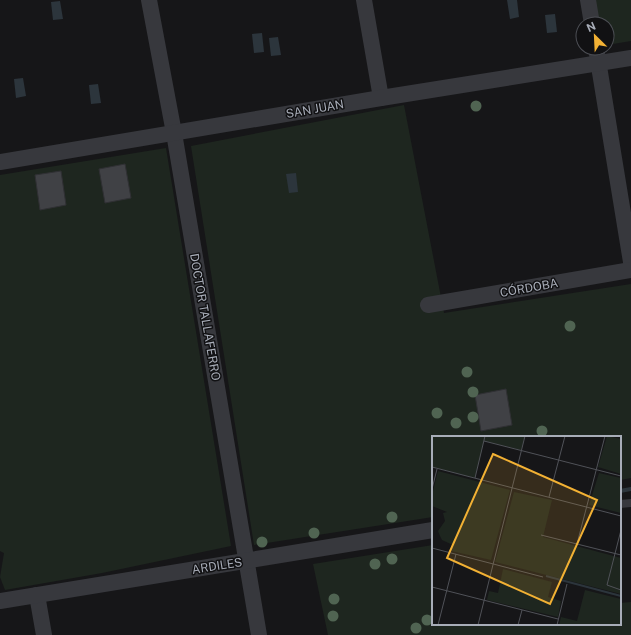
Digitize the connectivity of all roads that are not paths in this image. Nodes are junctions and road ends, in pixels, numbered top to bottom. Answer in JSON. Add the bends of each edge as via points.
{"nodes":[{"id":1,"x":149,"y":0,"type":"edge"},
{"id":2,"x":364,"y":0,"type":"edge"},
{"id":3,"x":588,"y":0,"type":"edge"},
{"id":4,"x":591,"y":16,"type":"edge"},
{"id":5,"x":597,"y":56,"type":"edge"},
{"id":6,"x":631,"y":58,"type":"edge"},
{"id":7,"x":598,"y":64,"type":"junction"},
{"id":8,"x":381,"y":98,"type":"junction"},
{"id":9,"x":174,"y":133,"type":"junction"},
{"id":10,"x":0,"y":162,"type":"edge"},
{"id":11,"x":631,"y":262,"type":"edge"},
{"id":12,"x":631,"y":270,"type":"edge"},
{"id":13,"x":428,"y":305,"type":"dead end"},
{"id":14,"x":631,"y":503,"type":"edge"},
{"id":15,"x":621,"y":504,"type":"edge"},
{"id":16,"x":432,"y":530,"type":"edge"},
{"id":17,"x":246,"y":561,"type":"junction"},
{"id":18,"x":37,"y":595,"type":"junction"},
{"id":19,"x":0,"y":600,"type":"edge"},
{"id":20,"x":44,"y":635,"type":"edge"},
{"id":21,"x":259,"y":635,"type":"edge"}],
"edges":[{"from":1,"to":9,"type":"street","name":"DOCTOR TALLAFERRO"},
{"from":2,"to":8,"type":"street"},
{"from":3,"to":4,"type":"street"},
{"from":5,"to":7,"type":"street"},
{"from":6,"to":7,"type":"street","name":"SAN JUAN"},
{"from":7,"to":8,"type":"street","name":"SAN JUAN"},
{"from":7,"to":11,"type":"street"},
{"from":8,"to":9,"type":"street","name":"SAN JUAN"},
{"from":9,"to":10,"type":"street","name":"SAN JUAN"},
{"from":9,"to":17,"type":"street","name":"DOCTOR TALLAFERRO"},
{"from":12,"to":13,"type":"street","name":"CÓRDOBA"},
{"from":14,"to":15,"type":"lane"},
{"from":16,"to":17,"type":"street","name":"ARDILES"},
{"from":17,"to":18,"type":"street","name":"ARDILES"},
{"from":17,"to":21,"type":"street","name":"DOCTOR TALLAFERRO"},
{"from":18,"to":19,"type":"street","name":"ARDILES"},
{"from":18,"to":20,"type":"street"}]}
